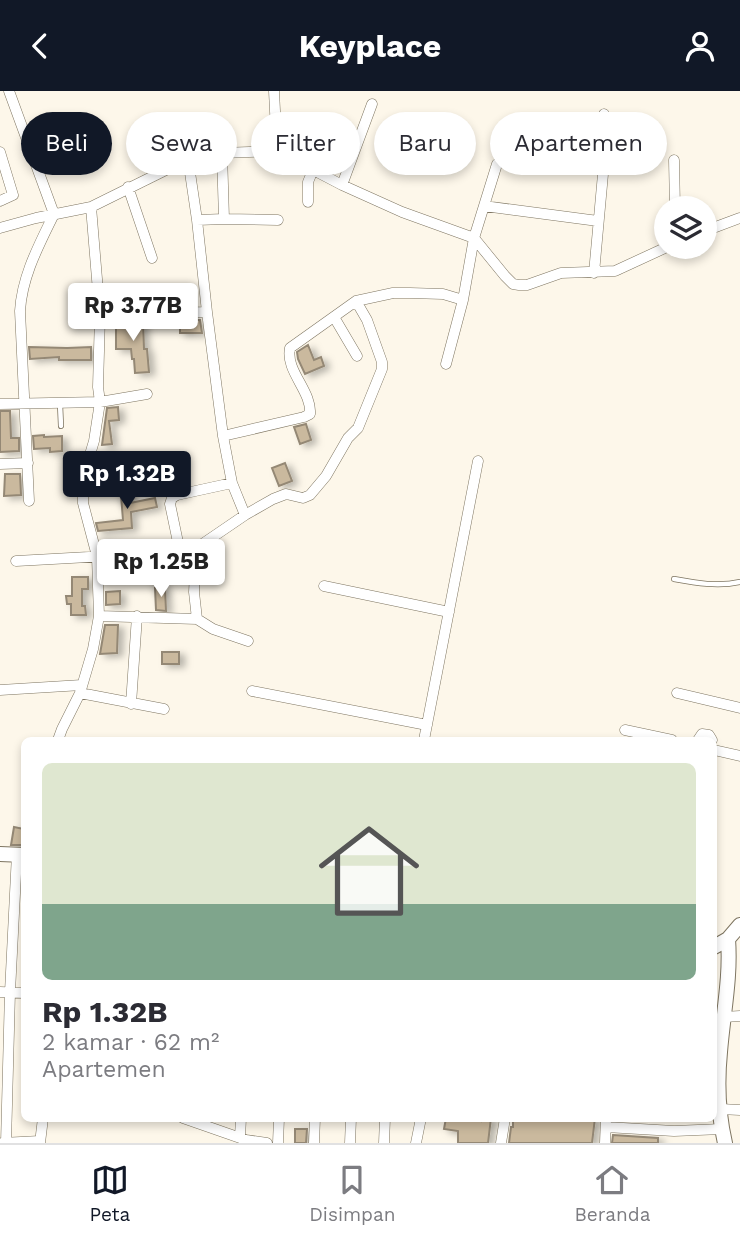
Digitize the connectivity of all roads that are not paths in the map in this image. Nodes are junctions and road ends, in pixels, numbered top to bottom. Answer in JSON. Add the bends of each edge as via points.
{"nodes":[{"id":1,"x":9,"y":91,"type":"edge"},
{"id":2,"x":274,"y":91,"type":"edge"},
{"id":3,"x":372,"y":104,"type":"dead end"},
{"id":4,"x":275,"y":112,"type":"edge"},
{"id":5,"x":0,"y":152,"type":"edge"},
{"id":6,"x":674,"y":160,"type":"dead end"},
{"id":7,"x":154,"y":175,"type":"edge"},
{"id":8,"x":190,"y":175,"type":"edge"},
{"id":9,"x":223,"y":175,"type":"edge"},
{"id":10,"x":311,"y":175,"type":"edge"},
{"id":11,"x":323,"y":175,"type":"edge"},
{"id":12,"x":494,"y":175,"type":"edge"},
{"id":13,"x":603,"y":175,"type":"edge"},
{"id":14,"x":342,"y":185,"type":"junction"},
{"id":15,"x":128,"y":187,"type":"junction"},
{"id":16,"x":675,"y":196,"type":"edge"},
{"id":17,"x":0,"y":201,"type":"edge"},
{"id":18,"x":308,"y":202,"type":"dead end"},
{"id":19,"x":484,"y":206,"type":"junction"},
{"id":20,"x":91,"y":207,"type":"junction"},
{"id":21,"x":54,"y":214,"type":"junction"},
{"id":22,"x":740,"y":218,"type":"edge"},
{"id":23,"x":224,"y":219,"type":"junction"},
{"id":24,"x":197,"y":220,"type":"junction"},
{"id":25,"x":278,"y":220,"type":"dead end"},
{"id":26,"x":598,"y":221,"type":"junction"},
{"id":27,"x":717,"y":227,"type":"edge"},
{"id":28,"x":0,"y":228,"type":"edge"},
{"id":29,"x":474,"y":238,"type":"junction"},
{"id":30,"x":654,"y":253,"type":"edge"},
{"id":31,"x":152,"y":258,"type":"dead end"},
{"id":32,"x":594,"y":273,"type":"junction"},
{"id":33,"x":463,"y":300,"type":"junction"},
{"id":34,"x":356,"y":301,"type":"junction"},
{"id":35,"x":207,"y":312,"type":"junction"},
{"id":36,"x":100,"y":315,"type":"junction"},
{"id":37,"x":334,"y":317,"type":"junction"},
{"id":38,"x":357,"y":356,"type":"dead end"},
{"id":39,"x":446,"y":364,"type":"dead end"},
{"id":40,"x":147,"y":394,"type":"dead end"},
{"id":41,"x":100,"y":402,"type":"junction"},
{"id":42,"x":25,"y":403,"type":"junction"},
{"id":43,"x":60,"y":403,"type":"junction"},
{"id":44,"x":0,"y":404,"type":"edge"},
{"id":45,"x":61,"y":426,"type":"dead end"},
{"id":46,"x":223,"y":436,"type":"junction"},
{"id":47,"x":478,"y":461,"type":"dead end"},
{"id":48,"x":28,"y":463,"type":"junction"},
{"id":49,"x":0,"y":464,"type":"edge"},
{"id":50,"x":232,"y":482,"type":"junction"},
{"id":51,"x":30,"y":501,"type":"dead end"},
{"id":52,"x":244,"y":515,"type":"junction"},
{"id":53,"x":180,"y":552,"type":"junction"},
{"id":54,"x":196,"y":555,"type":"junction"},
{"id":55,"x":97,"y":556,"type":"junction"},
{"id":56,"x":16,"y":561,"type":"dead end"},
{"id":57,"x":674,"y":579,"type":"dead end"},
{"id":58,"x":740,"y":582,"type":"edge"},
{"id":59,"x":324,"y":586,"type":"dead end"},
{"id":60,"x":449,"y":612,"type":"junction"},
{"id":61,"x":99,"y":616,"type":"junction"},
{"id":62,"x":137,"y":616,"type":"junction"},
{"id":63,"x":197,"y":619,"type":"junction"},
{"id":64,"x":248,"y":641,"type":"dead end"},
{"id":65,"x":81,"y":689,"type":"junction"},
{"id":66,"x":0,"y":690,"type":"edge"},
{"id":67,"x":252,"y":691,"type":"dead end"},
{"id":68,"x":677,"y":694,"type":"dead end"},
{"id":69,"x":131,"y":704,"type":"junction"},
{"id":70,"x":740,"y":708,"type":"edge"},
{"id":71,"x":164,"y":709,"type":"dead end"},
{"id":72,"x":427,"y":725,"type":"junction"},
{"id":73,"x":625,"y":730,"type":"dead end"},
{"id":74,"x":59,"y":737,"type":"edge"},
{"id":75,"x":425,"y":737,"type":"edge"},
{"id":76,"x":658,"y":737,"type":"edge"},
{"id":77,"x":717,"y":751,"type":"edge"},
{"id":78,"x":740,"y":756,"type":"edge"},
{"id":79,"x":0,"y":854,"type":"edge"},
{"id":80,"x":21,"y":855,"type":"edge"},
{"id":81,"x":740,"y":925,"type":"edge"},
{"id":82,"x":728,"y":939,"type":"junction"},
{"id":83,"x":717,"y":945,"type":"edge"},
{"id":84,"x":5,"y":992,"type":"edge"},
{"id":85,"x":740,"y":1016,"type":"edge"},
{"id":86,"x":724,"y":1017,"type":"junction"},
{"id":87,"x":718,"y":1102,"type":"edge"},
{"id":88,"x":740,"y":1110,"type":"edge"},
{"id":89,"x":42,"y":1122,"type":"edge"},
{"id":90,"x":205,"y":1122,"type":"edge"},
{"id":91,"x":242,"y":1122,"type":"edge"},
{"id":92,"x":279,"y":1122,"type":"edge"},
{"id":93,"x":315,"y":1122,"type":"edge"},
{"id":94,"x":351,"y":1122,"type":"edge"},
{"id":95,"x":386,"y":1122,"type":"edge"},
{"id":96,"x":420,"y":1122,"type":"edge"},
{"id":97,"x":504,"y":1122,"type":"edge"},
{"id":98,"x":606,"y":1123,"type":"edge"},
{"id":99,"x":724,"y":1138,"type":"edge"},
{"id":100,"x":244,"y":1140,"type":"edge"},
{"id":101,"x":40,"y":1142,"type":"edge"},
{"id":102,"x":0,"y":1143,"type":"edge"},
{"id":103,"x":6,"y":1143,"type":"edge"},
{"id":104,"x":267,"y":1143,"type":"edge"},
{"id":105,"x":278,"y":1143,"type":"edge"},
{"id":106,"x":314,"y":1143,"type":"edge"},
{"id":107,"x":350,"y":1143,"type":"edge"},
{"id":108,"x":384,"y":1143,"type":"edge"},
{"id":109,"x":416,"y":1143,"type":"edge"},
{"id":110,"x":501,"y":1143,"type":"edge"},
{"id":111,"x":605,"y":1143,"type":"edge"},
{"id":112,"x":731,"y":1143,"type":"edge"}],
"edges":[{"from":1,"to":21,"type":"street"},
{"from":2,"to":4,"type":"street"},
{"from":3,"to":14,"type":"street"},
{"from":5,"to":17,"type":"street","via":[[13,195]]},
{"from":6,"to":16,"type":"street"},
{"from":7,"to":15,"type":"street"},
{"from":8,"to":24,"type":"street"},
{"from":9,"to":23,"type":"street"},
{"from":10,"to":18,"type":"street"},
{"from":11,"to":14,"type":"street"},
{"from":12,"to":19,"type":"street"},
{"from":13,"to":26,"type":"street"},
{"from":14,"to":29,"type":"street"},
{"from":15,"to":20,"type":"street"},
{"from":15,"to":31,"type":"street"},
{"from":19,"to":26,"type":"street"},
{"from":19,"to":29,"type":"street"},
{"from":20,"to":21,"type":"street"},
{"from":20,"to":36,"type":"street"},
{"from":21,"to":28,"type":"street"},
{"from":21,"to":42,"type":"street","via":[[21,291]]},
{"from":22,"to":27,"type":"street"},
{"from":23,"to":24,"type":"street"},
{"from":23,"to":25,"type":"street"},
{"from":24,"to":35,"type":"street"},
{"from":26,"to":32,"type":"street"},
{"from":29,"to":32,"type":"street","via":[[513,284],[527,285],[561,273]]},
{"from":29,"to":33,"type":"street"},
{"from":30,"to":32,"type":"street","via":[[615,271]]},
{"from":33,"to":34,"type":"street","via":[[401,293]]},
{"from":33,"to":39,"type":"street"},
{"from":34,"to":37,"type":"street"},
{"from":34,"to":52,"type":"street","via":[[383,362],[358,428],[310,495],[282,495]]},
{"from":35,"to":36,"type":"street"},
{"from":35,"to":46,"type":"street"},
{"from":36,"to":41,"type":"street"},
{"from":37,"to":38,"type":"street"},
{"from":37,"to":46,"type":"street","via":[[289,351],[310,414]]},
{"from":40,"to":41,"type":"street"},
{"from":41,"to":43,"type":"street"},
{"from":41,"to":55,"type":"street","via":[[83,486],[85,516]]},
{"from":42,"to":43,"type":"street"},
{"from":42,"to":44,"type":"street"},
{"from":42,"to":48,"type":"street"},
{"from":43,"to":45,"type":"lane"},
{"from":46,"to":50,"type":"street"},
{"from":47,"to":60,"type":"street"},
{"from":48,"to":49,"type":"street"},
{"from":48,"to":51,"type":"street"},
{"from":50,"to":52,"type":"street"},
{"from":50,"to":53,"type":"street","via":[[172,498]]},
{"from":52,"to":54,"type":"street","via":[[201,545]]},
{"from":53,"to":54,"type":"street"},
{"from":53,"to":55,"type":"street"},
{"from":54,"to":63,"type":"street"},
{"from":55,"to":56,"type":"street"},
{"from":55,"to":61,"type":"street"},
{"from":57,"to":58,"type":"lane","via":[[705,584]]},
{"from":59,"to":60,"type":"street"},
{"from":60,"to":72,"type":"street"},
{"from":61,"to":62,"type":"street"},
{"from":61,"to":65,"type":"street"},
{"from":62,"to":63,"type":"street"},
{"from":62,"to":69,"type":"street"},
{"from":63,"to":64,"type":"street"},
{"from":65,"to":66,"type":"street","via":[[58,685]]},
{"from":65,"to":69,"type":"street"},
{"from":65,"to":74,"type":"street"},
{"from":67,"to":72,"type":"street"},
{"from":68,"to":70,"type":"street"},
{"from":69,"to":71,"type":"street"},
{"from":72,"to":75,"type":"street"},
{"from":73,"to":76,"type":"street"},
{"from":77,"to":78,"type":"street"},
{"from":79,"to":80,"type":"main road"},
{"from":80,"to":84,"type":"street"},
{"from":81,"to":82,"type":"main road"},
{"from":82,"to":83,"type":"main road"},
{"from":82,"to":86,"type":"main road"},
{"from":84,"to":103,"type":"street"},
{"from":85,"to":86,"type":"street"},
{"from":86,"to":87,"type":"main road"},
{"from":87,"to":88,"type":"street"},
{"from":87,"to":99,"type":"main road"},
{"from":89,"to":101,"type":"street"},
{"from":90,"to":100,"type":"street"},
{"from":91,"to":100,"type":"street"},
{"from":92,"to":105,"type":"street"},
{"from":93,"to":106,"type":"street"},
{"from":94,"to":107,"type":"street"},
{"from":95,"to":108,"type":"street"},
{"from":96,"to":109,"type":"street"},
{"from":97,"to":110,"type":"street"},
{"from":98,"to":99,"type":"street"},
{"from":98,"to":111,"type":"street"},
{"from":99,"to":112,"type":"street"},
{"from":100,"to":104,"type":"street"},
{"from":101,"to":103,"type":"street"},
{"from":102,"to":103,"type":"street"}]}
